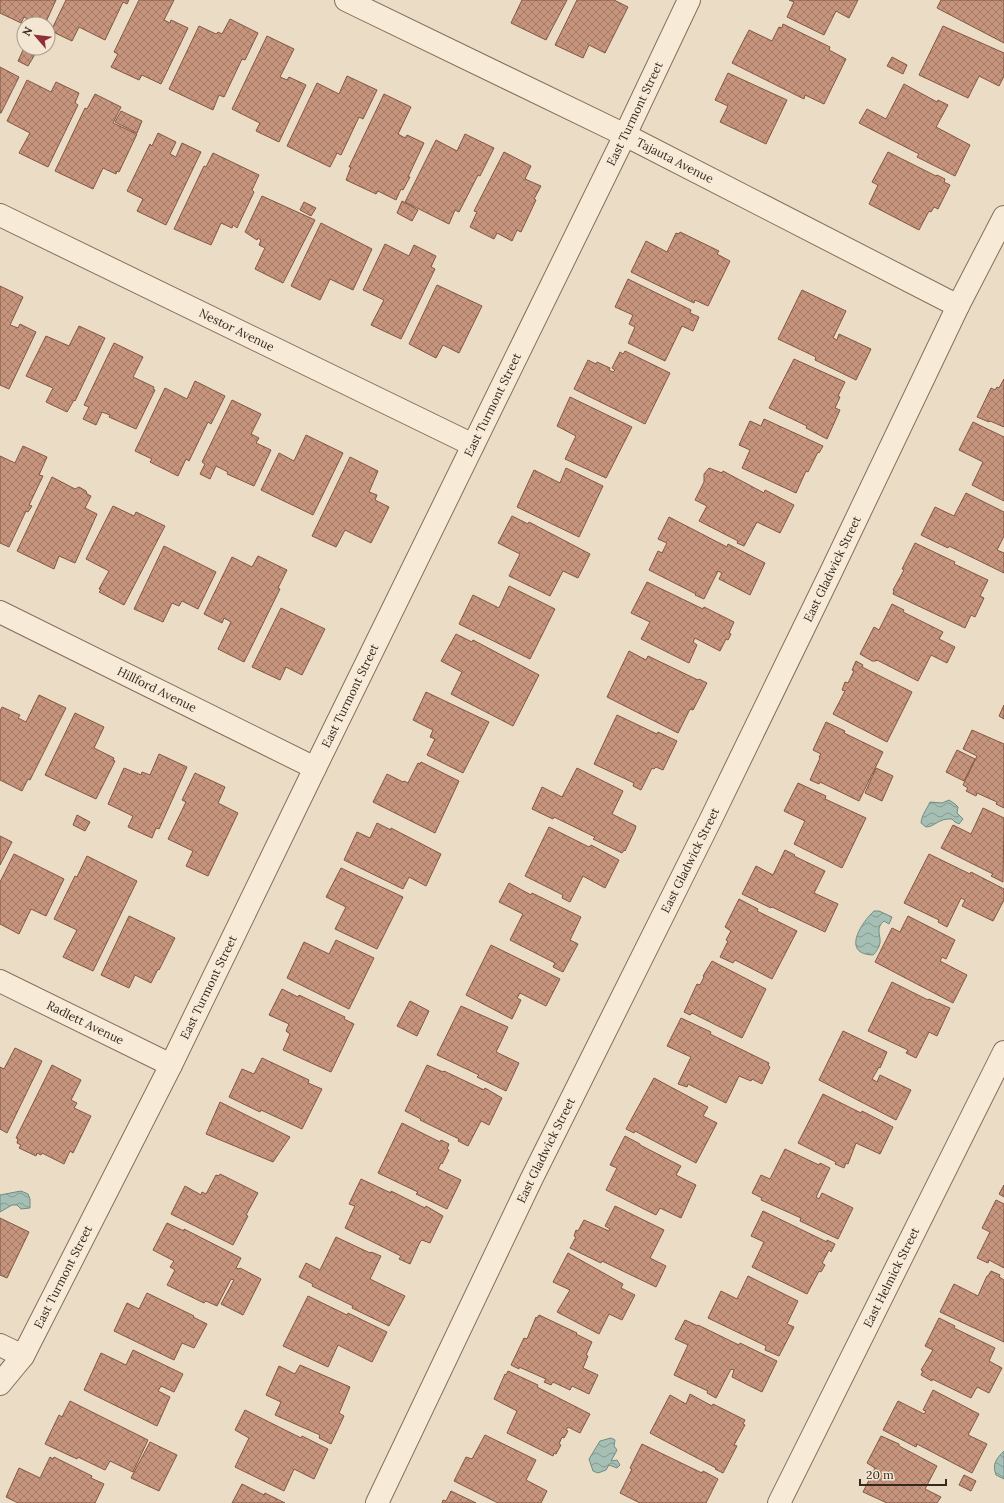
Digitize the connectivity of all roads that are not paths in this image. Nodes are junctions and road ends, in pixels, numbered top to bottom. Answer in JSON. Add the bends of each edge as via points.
{"nodes":[{"id":1,"x":346,"y":0,"type":"edge"},
{"id":2,"x":689,"y":0,"type":"edge"},
{"id":3,"x":625,"y":135,"type":"junction"},
{"id":4,"x":0,"y":216,"type":"edge"},
{"id":5,"x":1004,"y":217,"type":"edge"},
{"id":6,"x":958,"y":306,"type":"junction"},
{"id":7,"x":472,"y":445,"type":"junction"},
{"id":8,"x":0,"y":612,"type":"edge"},
{"id":9,"x":315,"y":768,"type":"junction"},
{"id":10,"x":0,"y":981,"type":"edge"},
{"id":11,"x":1004,"y":1052,"type":"edge"},
{"id":12,"x":171,"y":1065,"type":"junction"},
{"id":13,"x":0,"y":1345,"type":"edge"},
{"id":14,"x":23,"y":1356,"type":"junction"},
{"id":15,"x":0,"y":1384,"type":"edge"},
{"id":16,"x":377,"y":1503,"type":"edge"},
{"id":17,"x":779,"y":1503,"type":"edge"}],
"edges":[{"from":1,"to":3,"type":"street","name":"Tajauta Avenue"},
{"from":2,"to":3,"type":"street","name":"East Turmont Street"},
{"from":3,"to":6,"type":"street","name":"Tajauta Avenue"},
{"from":3,"to":7,"type":"street","name":"East Turmont Street"},
{"from":4,"to":7,"type":"street","name":"Nestor Avenue"},
{"from":5,"to":6,"type":"street","name":"East Gladwick Street"},
{"from":6,"to":16,"type":"street","name":"East Gladwick Street"},
{"from":7,"to":9,"type":"street","name":"East Turmont Street"},
{"from":8,"to":9,"type":"street","name":"Hillford Avenue"},
{"from":9,"to":12,"type":"street","name":"East Turmont Street"},
{"from":10,"to":12,"type":"street","name":"Radlett Avenue"},
{"from":11,"to":17,"type":"street","name":"East Helmick Street"},
{"from":12,"to":14,"type":"street","name":"East Turmont Street"},
{"from":13,"to":14,"type":"street"},
{"from":14,"to":15,"type":"street","name":"East Turmont Street"}]}
